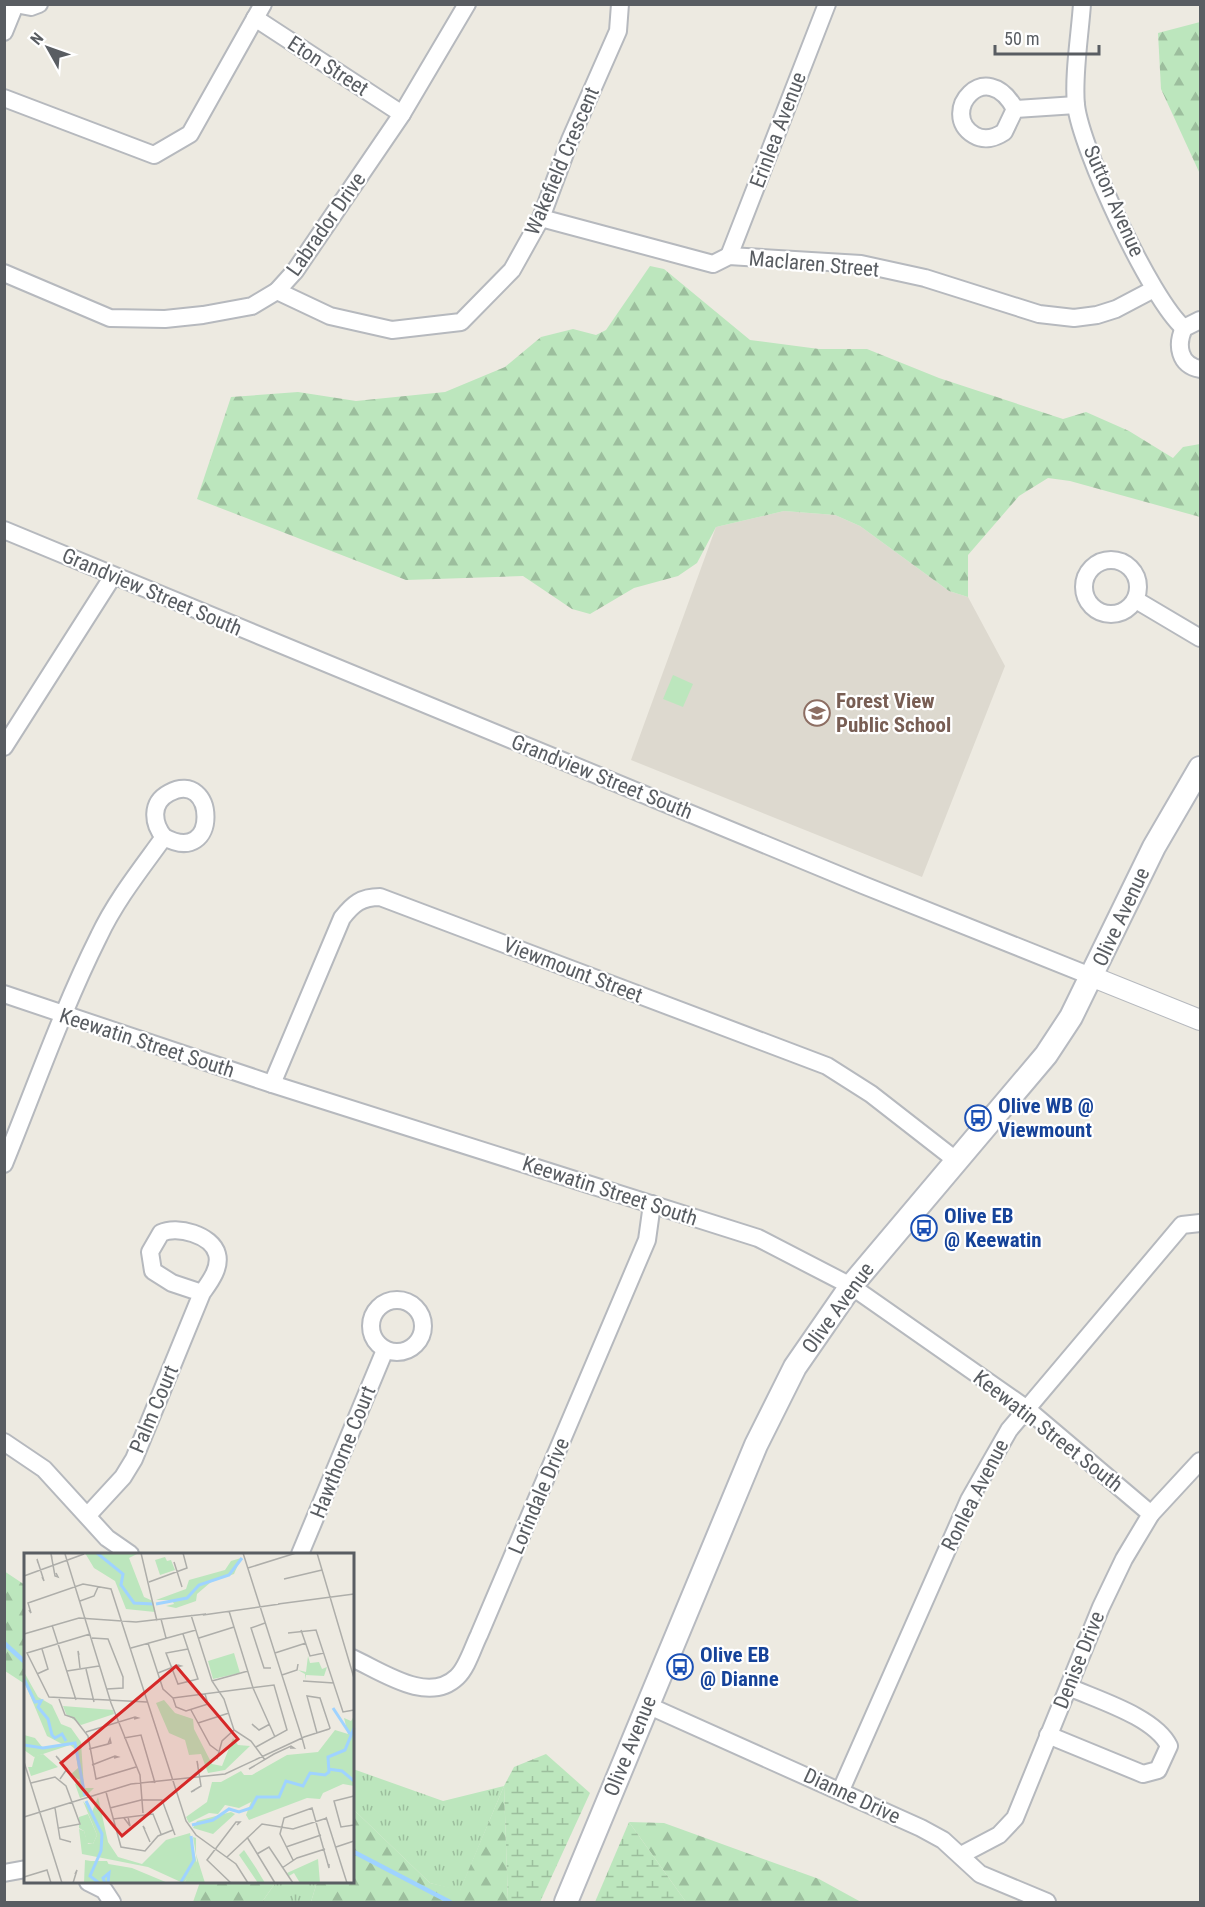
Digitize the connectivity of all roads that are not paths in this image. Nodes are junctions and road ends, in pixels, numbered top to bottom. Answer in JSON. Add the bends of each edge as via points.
{"nodes":[{"id":1,"x":39,"y":4,"type":"edge"},
{"id":2,"x":467,"y":4,"type":"edge"},
{"id":3,"x":620,"y":4,"type":"edge"},
{"id":4,"x":827,"y":4,"type":"edge"},
{"id":5,"x":1082,"y":4,"type":"edge"},
{"id":6,"x":15,"y":5,"type":"edge"},
{"id":7,"x":259,"y":11,"type":"edge"},
{"id":8,"x":4,"y":32,"type":"edge"},
{"id":9,"x":4,"y":98,"type":"edge"},
{"id":10,"x":1076,"y":105,"type":"junction"},
{"id":11,"x":1016,"y":109,"type":"dead end"},
{"id":12,"x":402,"y":114,"type":"junction"},
{"id":13,"x":541,"y":218,"type":"junction"},
{"id":14,"x":729,"y":256,"type":"junction"},
{"id":15,"x":4,"y":273,"type":"edge"},
{"id":16,"x":1154,"y":289,"type":"junction"},
{"id":17,"x":277,"y":291,"type":"junction"},
{"id":18,"x":1200,"y":321,"type":"edge"},
{"id":19,"x":1184,"y":328,"type":"junction"},
{"id":20,"x":1200,"y":369,"type":"edge"},
{"id":21,"x":4,"y":530,"type":"edge"},
{"id":22,"x":113,"y":576,"type":"junction"},
{"id":23,"x":1136,"y":600,"type":"dead end"},
{"id":24,"x":1200,"y":638,"type":"edge"},
{"id":25,"x":4,"y":747,"type":"edge"},
{"id":26,"x":1200,"y":768,"type":"edge"},
{"id":27,"x":164,"y":837,"type":"dead end"},
{"id":28,"x":1093,"y":976,"type":"junction"},
{"id":29,"x":4,"y":994,"type":"edge"},
{"id":30,"x":63,"y":1016,"type":"junction"},
{"id":31,"x":1200,"y":1020,"type":"edge"},
{"id":32,"x":272,"y":1084,"type":"junction"},
{"id":33,"x":957,"y":1161,"type":"junction"},
{"id":34,"x":4,"y":1164,"type":"edge"},
{"id":35,"x":652,"y":1204,"type":"junction"},
{"id":36,"x":1200,"y":1223,"type":"edge"},
{"id":37,"x":851,"y":1286,"type":"junction"},
{"id":38,"x":202,"y":1293,"type":"dead end"},
{"id":39,"x":385,"y":1350,"type":"dead end"},
{"id":40,"x":1027,"y":1409,"type":"junction"},
{"id":41,"x":4,"y":1442,"type":"edge"},
{"id":42,"x":1200,"y":1461,"type":"edge"},
{"id":43,"x":1151,"y":1514,"type":"junction"},
{"id":44,"x":88,"y":1515,"type":"junction"},
{"id":45,"x":129,"y":1553,"type":"edge"},
{"id":46,"x":300,"y":1553,"type":"edge"},
{"id":47,"x":354,"y":1659,"type":"edge"},
{"id":48,"x":1069,"y":1687,"type":"junction"},
{"id":49,"x":647,"y":1705,"type":"junction"},
{"id":50,"x":1048,"y":1735,"type":"junction"},
{"id":51,"x":841,"y":1790,"type":"junction"},
{"id":52,"x":961,"y":1855,"type":"junction"},
{"id":53,"x":24,"y":1869,"type":"edge"},
{"id":54,"x":4,"y":1873,"type":"edge"},
{"id":55,"x":92,"y":1883,"type":"edge"},
{"id":56,"x":112,"y":1902,"type":"edge"},
{"id":57,"x":566,"y":1902,"type":"edge"},
{"id":58,"x":1047,"y":1902,"type":"edge"}],
"edges":[{"from":1,"to":6,"type":"street"},
{"from":2,"to":12,"type":"street","name":"Labrador Drive"},
{"from":3,"to":13,"type":"street","name":"Wakefield Crescent","via":[[618,31]]},
{"from":4,"to":14,"type":"street","name":"Erinlea Avenue"},
{"from":5,"to":10,"type":"street","name":"Sutton Avenue"},
{"from":6,"to":8,"type":"street"},
{"from":7,"to":9,"type":"street","via":[[190,134],[154,154]]},
{"from":7,"to":12,"type":"street","name":"Eton Street"},
{"from":10,"to":11,"type":"street"},
{"from":10,"to":16,"type":"street","name":"Sutton Avenue","via":[[1094,166]]},
{"from":12,"to":17,"type":"street","name":"Labrador Drive","via":[[295,271]]},
{"from":13,"to":14,"type":"street","name":"Maclaren Street","via":[[713,264]]},
{"from":13,"to":17,"type":"street","name":"Wakefield Crescent","via":[[512,270],[461,322],[392,330],[330,316]]},
{"from":14,"to":16,"type":"street","name":"Maclaren Street","via":[[861,264],[925,278],[1030,312],[1074,318],[1116,309]]},
{"from":15,"to":17,"type":"street","name":"Labrador Drive","via":[[110,318],[203,315],[252,306]]},
{"from":16,"to":19,"type":"street","name":"Sutton Avenue"},
{"from":18,"to":19,"type":"street"},
{"from":19,"to":20,"type":"street","via":[[1180,351],[1188,364]]},
{"from":21,"to":22,"type":"street","name":"Grandview Street South"},
{"from":22,"to":25,"type":"street"},
{"from":22,"to":28,"type":"street","name":"Grandview Street South"},
{"from":23,"to":24,"type":"street"},
{"from":26,"to":28,"type":"main road","name":"Olive Avenue","via":[[1154,847]]},
{"from":27,"to":30,"type":"street","via":[[123,893]]},
{"from":28,"to":31,"type":"street","name":"Grandview Street South"},
{"from":28,"to":33,"type":"main road","name":"Olive Avenue","via":[[1046,1055]]},
{"from":29,"to":30,"type":"street","name":"Keewatin Street South"},
{"from":30,"to":32,"type":"street","name":"Keewatin Street South"},
{"from":30,"to":34,"type":"street"},
{"from":32,"to":33,"type":"street","name":"Viewmount Street","via":[[342,918],[353,904],[367,897],[380,897],[827,1066],[871,1094]]},
{"from":32,"to":35,"type":"street","name":"Keewatin Street South"},
{"from":33,"to":37,"type":"main road","name":"Olive Avenue"},
{"from":35,"to":37,"type":"street","name":"Keewatin Street South","via":[[758,1238]]},
{"from":35,"to":47,"type":"street","name":"Lorindale Drive","via":[[647,1240],[458,1677],[436,1689],[412,1685]]},
{"from":36,"to":40,"type":"street","name":"Ronlea Avenue","via":[[1182,1226]]},
{"from":37,"to":40,"type":"street","name":"Keewatin Street South"},
{"from":37,"to":49,"type":"main road","name":"Olive Avenue","via":[[813,1339],[774,1406]]},
{"from":38,"to":44,"type":"street","name":"Palm Court","via":[[134,1458],[123,1477]]},
{"from":39,"to":46,"type":"street","name":"Hawthorne Court"},
{"from":40,"to":43,"type":"street","name":"Keewatin Street South"},
{"from":40,"to":51,"type":"street","name":"Ronlea Avenue","via":[[1009,1430],[969,1500]]},
{"from":41,"to":44,"type":"street","via":[[44,1469]]},
{"from":42,"to":43,"type":"street","name":"Denise Drive"},
{"from":43,"to":48,"type":"street","name":"Denise Drive","via":[[1101,1607]]},
{"from":44,"to":45,"type":"street","via":[[107,1538]]},
{"from":48,"to":50,"type":"street","name":"Denise Drive"},
{"from":48,"to":50,"type":"street","via":[[1146,1722],[1164,1735],[1169,1746],[1158,1770],[1143,1773]]},
{"from":49,"to":51,"type":"street","name":"Dianne Drive"},
{"from":49,"to":57,"type":"main road","name":"Olive Avenue"},
{"from":50,"to":52,"type":"street","name":"Denise Drive","via":[[1015,1818],[999,1835]]},
{"from":51,"to":52,"type":"street","name":"Dianne Drive","via":[[928,1832]]},
{"from":52,"to":58,"type":"street","name":"Dianne Drive","via":[[980,1874]]},
{"from":53,"to":54,"type":"street"},
{"from":55,"to":56,"type":"street","via":[[104,1890]]}]}
